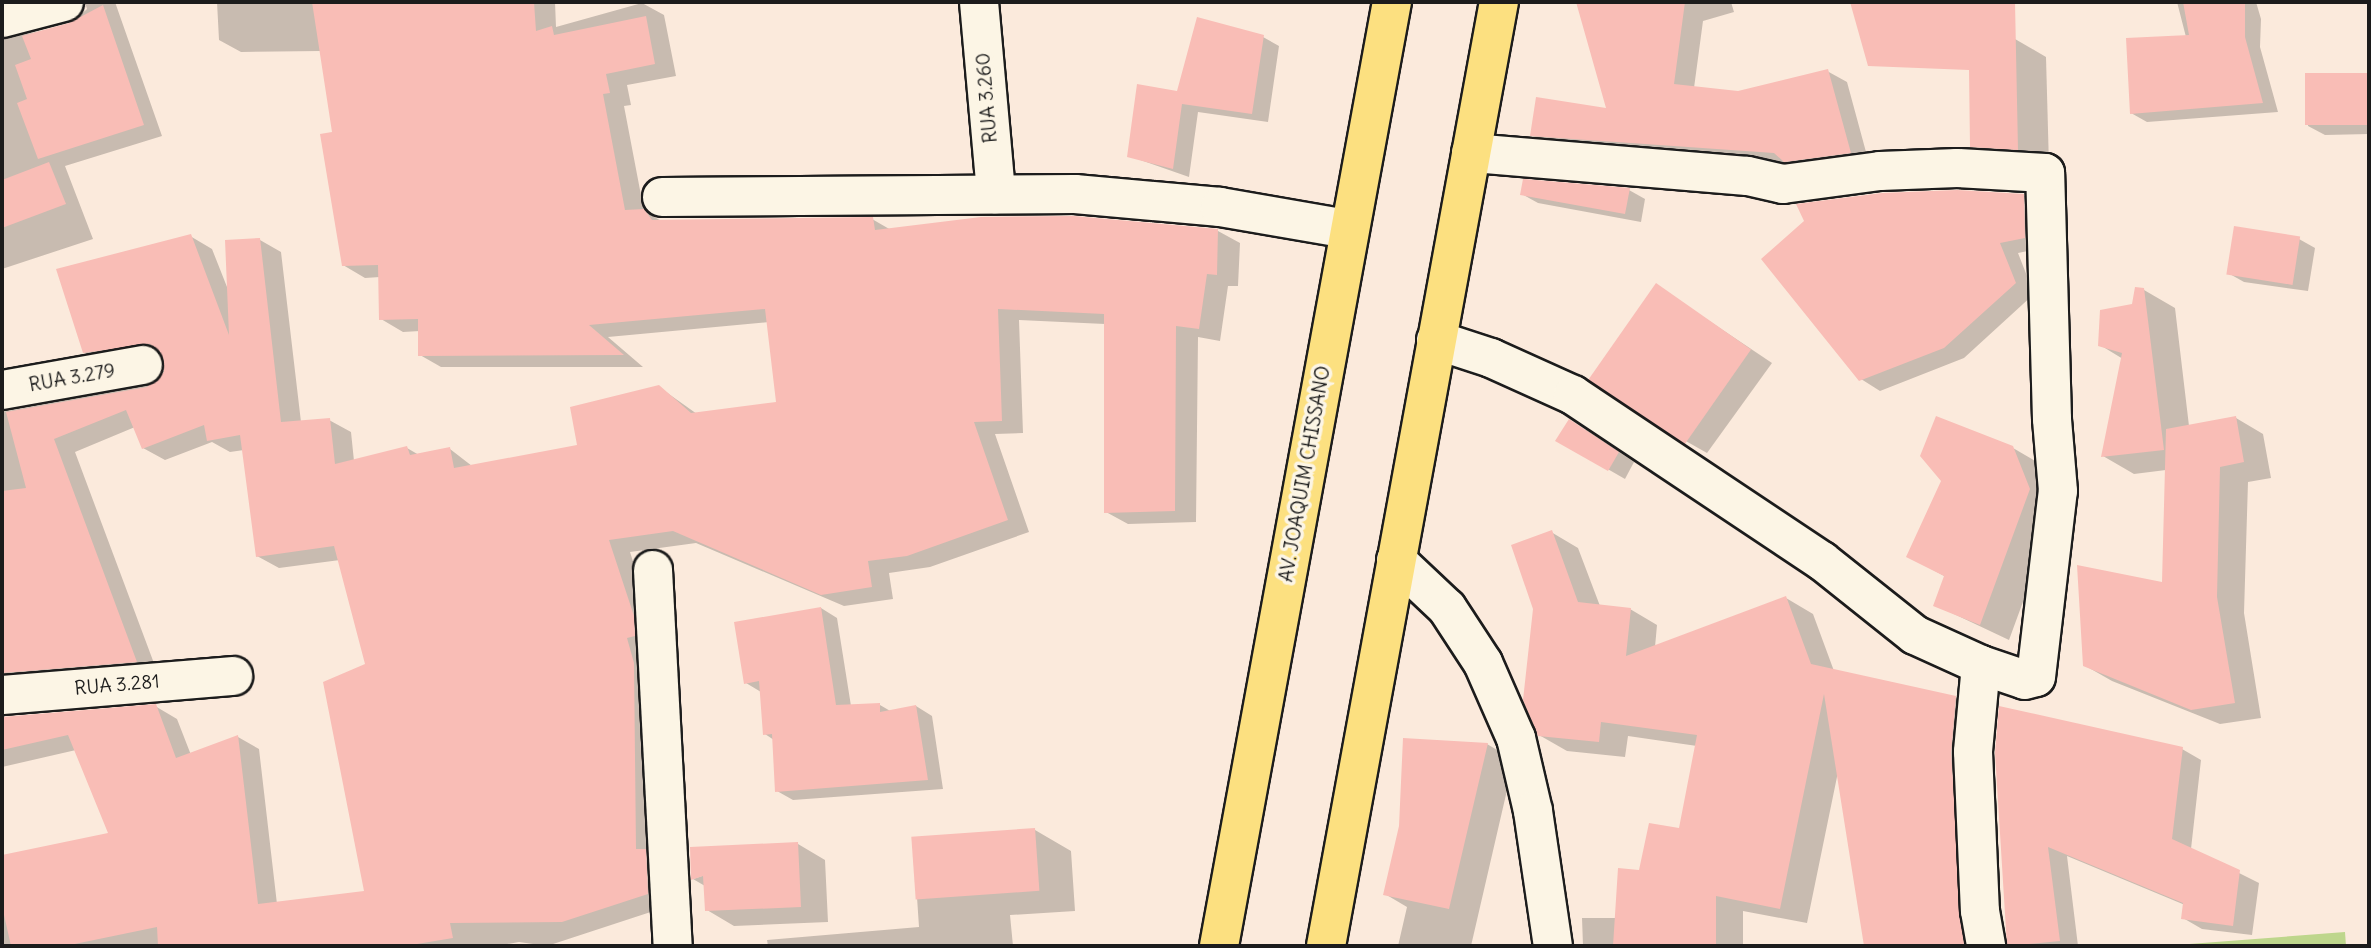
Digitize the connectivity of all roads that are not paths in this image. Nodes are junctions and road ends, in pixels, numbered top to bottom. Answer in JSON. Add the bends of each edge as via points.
{"nodes":[{"id":1,"x":64,"y":2,"type":"edge"},
{"id":2,"x":979,"y":2,"type":"edge"},
{"id":3,"x":1392,"y":2,"type":"edge"},
{"id":4,"x":1499,"y":2,"type":"edge"},
{"id":5,"x":2,"y":18,"type":"edge"},
{"id":6,"x":1471,"y":153,"type":"junction"},
{"id":7,"x":996,"y":194,"type":"junction"},
{"id":8,"x":662,"y":197,"type":"dead end"},
{"id":9,"x":1348,"y":229,"type":"junction"},
{"id":10,"x":1436,"y":340,"type":"junction"},
{"id":11,"x":143,"y":365,"type":"dead end"},
{"id":12,"x":2,"y":390,"type":"edge"},
{"id":13,"x":1396,"y":560,"type":"junction"},
{"id":14,"x":653,"y":570,"type":"dead end"},
{"id":15,"x":1980,"y":665,"type":"junction"},
{"id":16,"x":233,"y":676,"type":"dead end"},
{"id":17,"x":2,"y":695,"type":"edge"},
{"id":18,"x":673,"y":946,"type":"edge"},
{"id":19,"x":1219,"y":946,"type":"edge"},
{"id":20,"x":1326,"y":946,"type":"edge"},
{"id":21,"x":1553,"y":946,"type":"edge"},
{"id":22,"x":1986,"y":946,"type":"edge"}],
"edges":[{"from":1,"to":5,"type":"street"},
{"from":2,"to":7,"type":"street","name":"RUA 3.260"},
{"from":3,"to":9,"type":"main road","name":"AV. JOAQUIM CHISSANO"},
{"from":4,"to":6,"type":"main road"},
{"from":6,"to":10,"type":"main road"},
{"from":6,"to":15,"type":"street","via":[[1747,176],[1783,184],[1880,171],[1957,168],[2045,173],[2058,491],[2038,666],[2036,677],[2025,680]]},
{"from":7,"to":8,"type":"street"},
{"from":7,"to":9,"type":"street","via":[[1167,201],[1297,217]]},
{"from":9,"to":19,"type":"main road","name":"AV. JOAQUIM CHISSANO"},
{"from":10,"to":13,"type":"main road"},
{"from":10,"to":15,"type":"street","via":[[1492,358],[1573,395],[1822,561],[1915,635]]},
{"from":11,"to":12,"type":"street","name":"RUA 3.279"},
{"from":13,"to":20,"type":"main road"},
{"from":13,"to":21,"type":"street","via":[[1447,608],[1483,663],[1516,737],[1533,811]]},
{"from":14,"to":18,"type":"street"},
{"from":15,"to":22,"type":"street","via":[[1973,752],[1980,911]]},
{"from":16,"to":17,"type":"street","name":"RUA 3.281"}]}
